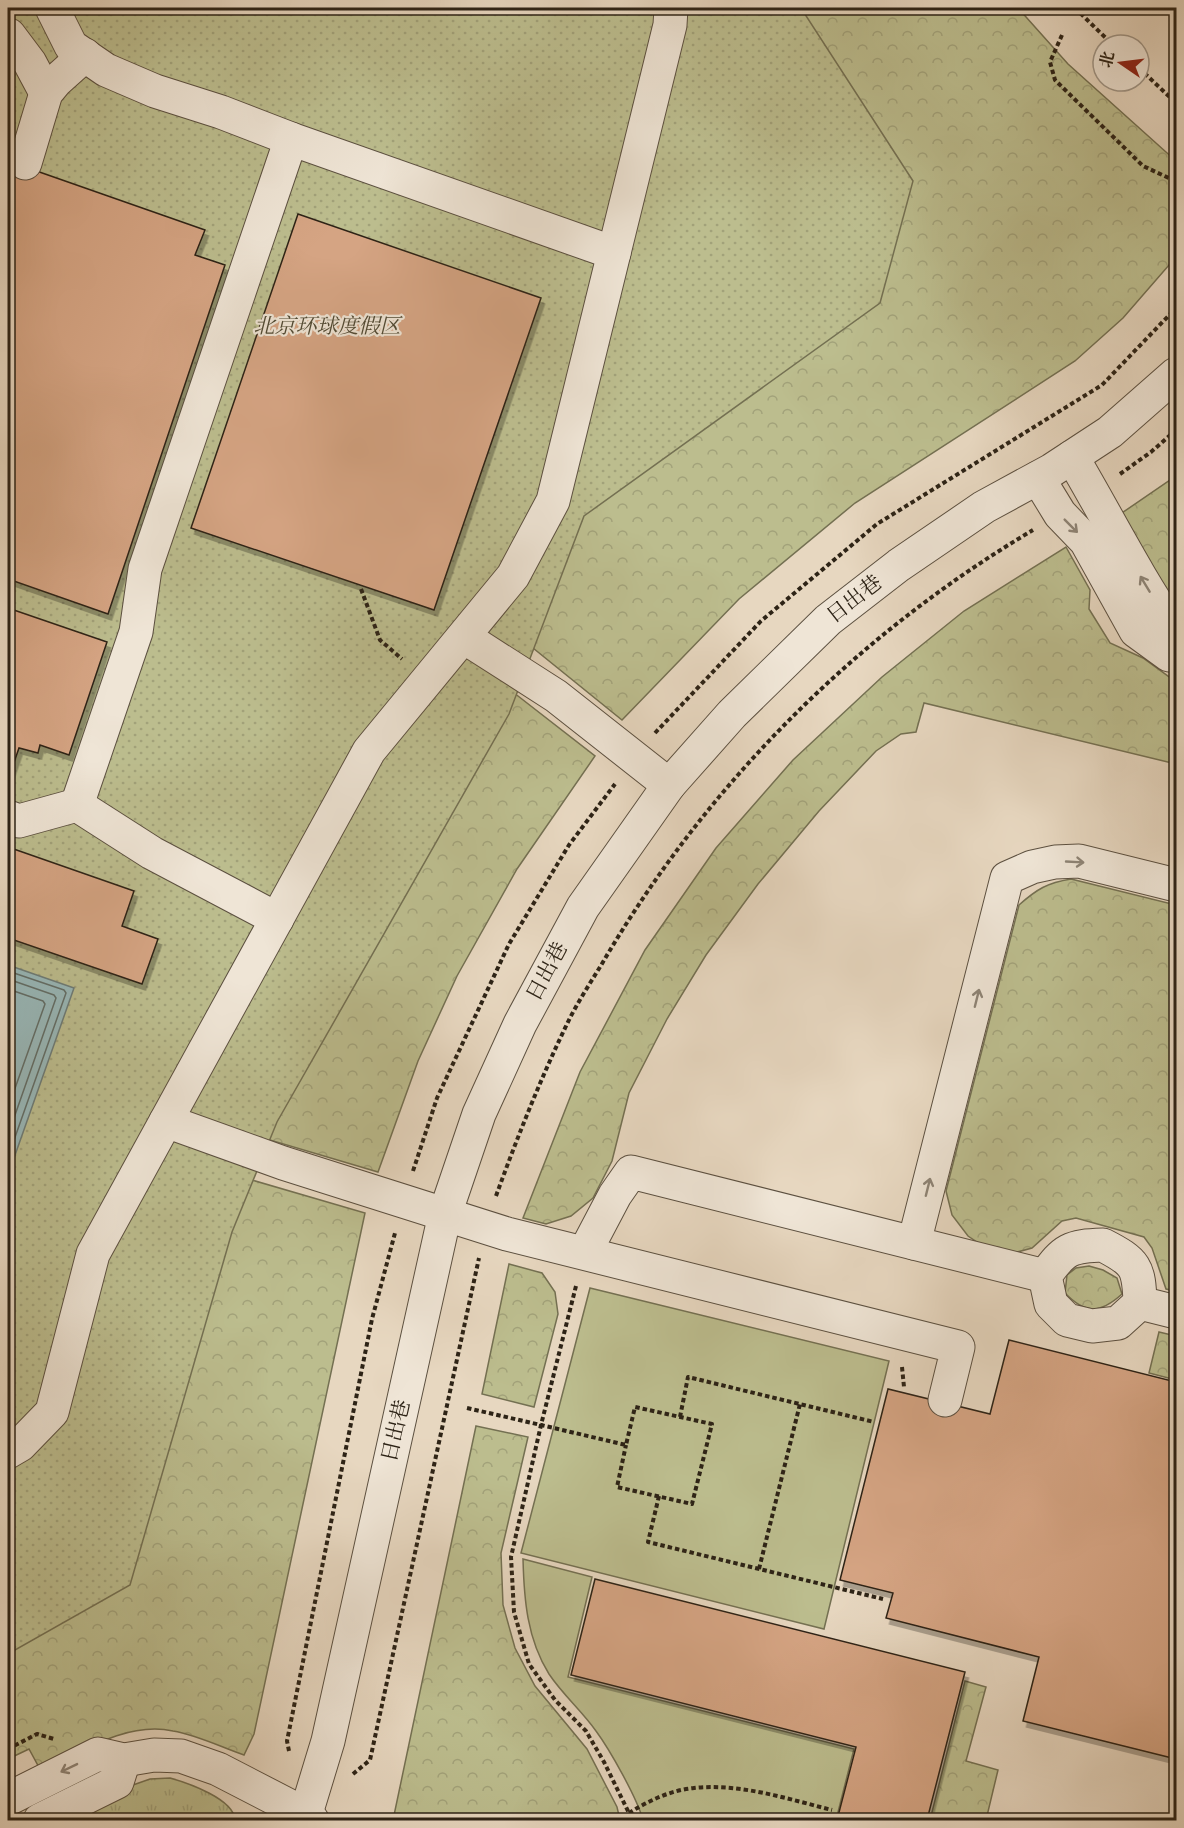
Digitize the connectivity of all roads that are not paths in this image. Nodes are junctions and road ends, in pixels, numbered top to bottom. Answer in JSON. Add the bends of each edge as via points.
{"nodes":[{"id":1,"x":52,"y":8,"type":"edge"},
{"id":2,"x":671,"y":8,"type":"edge"},
{"id":3,"x":9,"y":35,"type":"dead end"},
{"id":4,"x":85,"y":55,"type":"junction"},
{"id":5,"x":46,"y":93,"type":"junction"},
{"id":6,"x":291,"y":139,"type":"junction"},
{"id":7,"x":25,"y":163,"type":"dead end"},
{"id":8,"x":614,"y":253,"type":"junction"},
{"id":9,"x":1176,"y":374,"type":"edge"},
{"id":10,"x":1072,"y":457,"type":"junction"},
{"id":11,"x":1038,"y":478,"type":"junction"},
{"id":12,"x":1176,"y":633,"type":"edge"},
{"id":13,"x":464,"y":637,"type":"junction"},
{"id":14,"x":1176,"y":656,"type":"edge"},
{"id":15,"x":669,"y":785,"type":"junction"},
{"id":16,"x":76,"y":805,"type":"junction"},
{"id":17,"x":8,"y":818,"type":"edge"},
{"id":18,"x":1176,"y":885,"type":"edge"},
{"id":19,"x":277,"y":919,"type":"junction"},
{"id":20,"x":166,"y":1121,"type":"junction"},
{"id":21,"x":445,"y":1214,"type":"junction"},
{"id":22,"x":914,"y":1243,"type":"junction"},
{"id":23,"x":585,"y":1252,"type":"junction"},
{"id":24,"x":1045,"y":1276,"type":"junction"},
{"id":25,"x":1140,"y":1304,"type":"junction"},
{"id":26,"x":1176,"y":1312,"type":"edge"},
{"id":27,"x":945,"y":1400,"type":"dead end"},
{"id":28,"x":8,"y":1452,"type":"edge"},
{"id":29,"x":124,"y":1760,"type":"junction"},
{"id":30,"x":8,"y":1799,"type":"edge"},
{"id":31,"x":303,"y":1819,"type":"edge"},
{"id":32,"x":40,"y":1821,"type":"edge"}],
"edges":[{"from":1,"to":4,"type":"street","via":[[71,46]]},
{"from":2,"to":8,"type":"street"},
{"from":3,"to":5,"type":"street"},
{"from":4,"to":5,"type":"street"},
{"from":4,"to":6,"type":"street","via":[[106,70],[155,91]]},
{"from":5,"to":7,"type":"street"},
{"from":6,"to":8,"type":"street"},
{"from":6,"to":16,"type":"street","via":[[145,569],[136,632]]},
{"from":8,"to":13,"type":"street","via":[[553,501],[513,576]]},
{"from":9,"to":10,"type":"street","name":"日出巷","via":[[1110,432]]},
{"from":10,"to":11,"type":"street","name":"日出巷"},
{"from":12,"to":10,"type":"street","one_way":true},
{"from":11,"to":14,"type":"street","one_way":true,"via":[[1060,514],[1086,541],[1136,632]]},
{"from":11,"to":15,"type":"street","name":"日出巷","via":[[984,507],[828,620],[732,714]]},
{"from":13,"to":15,"type":"street","via":[[555,696]]},
{"from":13,"to":19,"type":"street","via":[[369,751]]},
{"from":15,"to":21,"type":"street","name":"日出巷","via":[[583,907],[520,1024],[479,1114]]},
{"from":16,"to":17,"type":"street","via":[[19,821]]},
{"from":16,"to":19,"type":"street","via":[[152,853]]},
{"from":22,"to":18,"type":"street","one_way":true,"via":[[1006,878],[1032,867],[1079,861]]},
{"from":19,"to":20,"type":"street"},
{"from":20,"to":21,"type":"street"},
{"from":20,"to":28,"type":"street","via":[[93,1254],[52,1412]]},
{"from":21,"to":23,"type":"street","via":[[507,1234]]},
{"from":21,"to":31,"type":"street","name":"日出巷","via":[[328,1741]]},
{"from":22,"to":23,"type":"street","via":[[631,1172]]},
{"from":22,"to":24,"type":"street"},
{"from":23,"to":27,"type":"street","via":[[958,1347]]},
{"from":24,"to":25,"type":"street","via":[[1051,1304],[1067,1320],[1092,1326],[1118,1323]]},
{"from":24,"to":25,"type":"street","via":[[1057,1258],[1078,1246],[1103,1245],[1125,1256],[1139,1275]]},
{"from":25,"to":26,"type":"street"},
{"from":29,"to":30,"type":"street","one_way":true,"via":[[98,1754]]},
{"from":29,"to":31,"type":"street","via":[[181,1756],[218,1769]]},
{"from":29,"to":32,"type":"street","via":[[117,1782]]}]}
